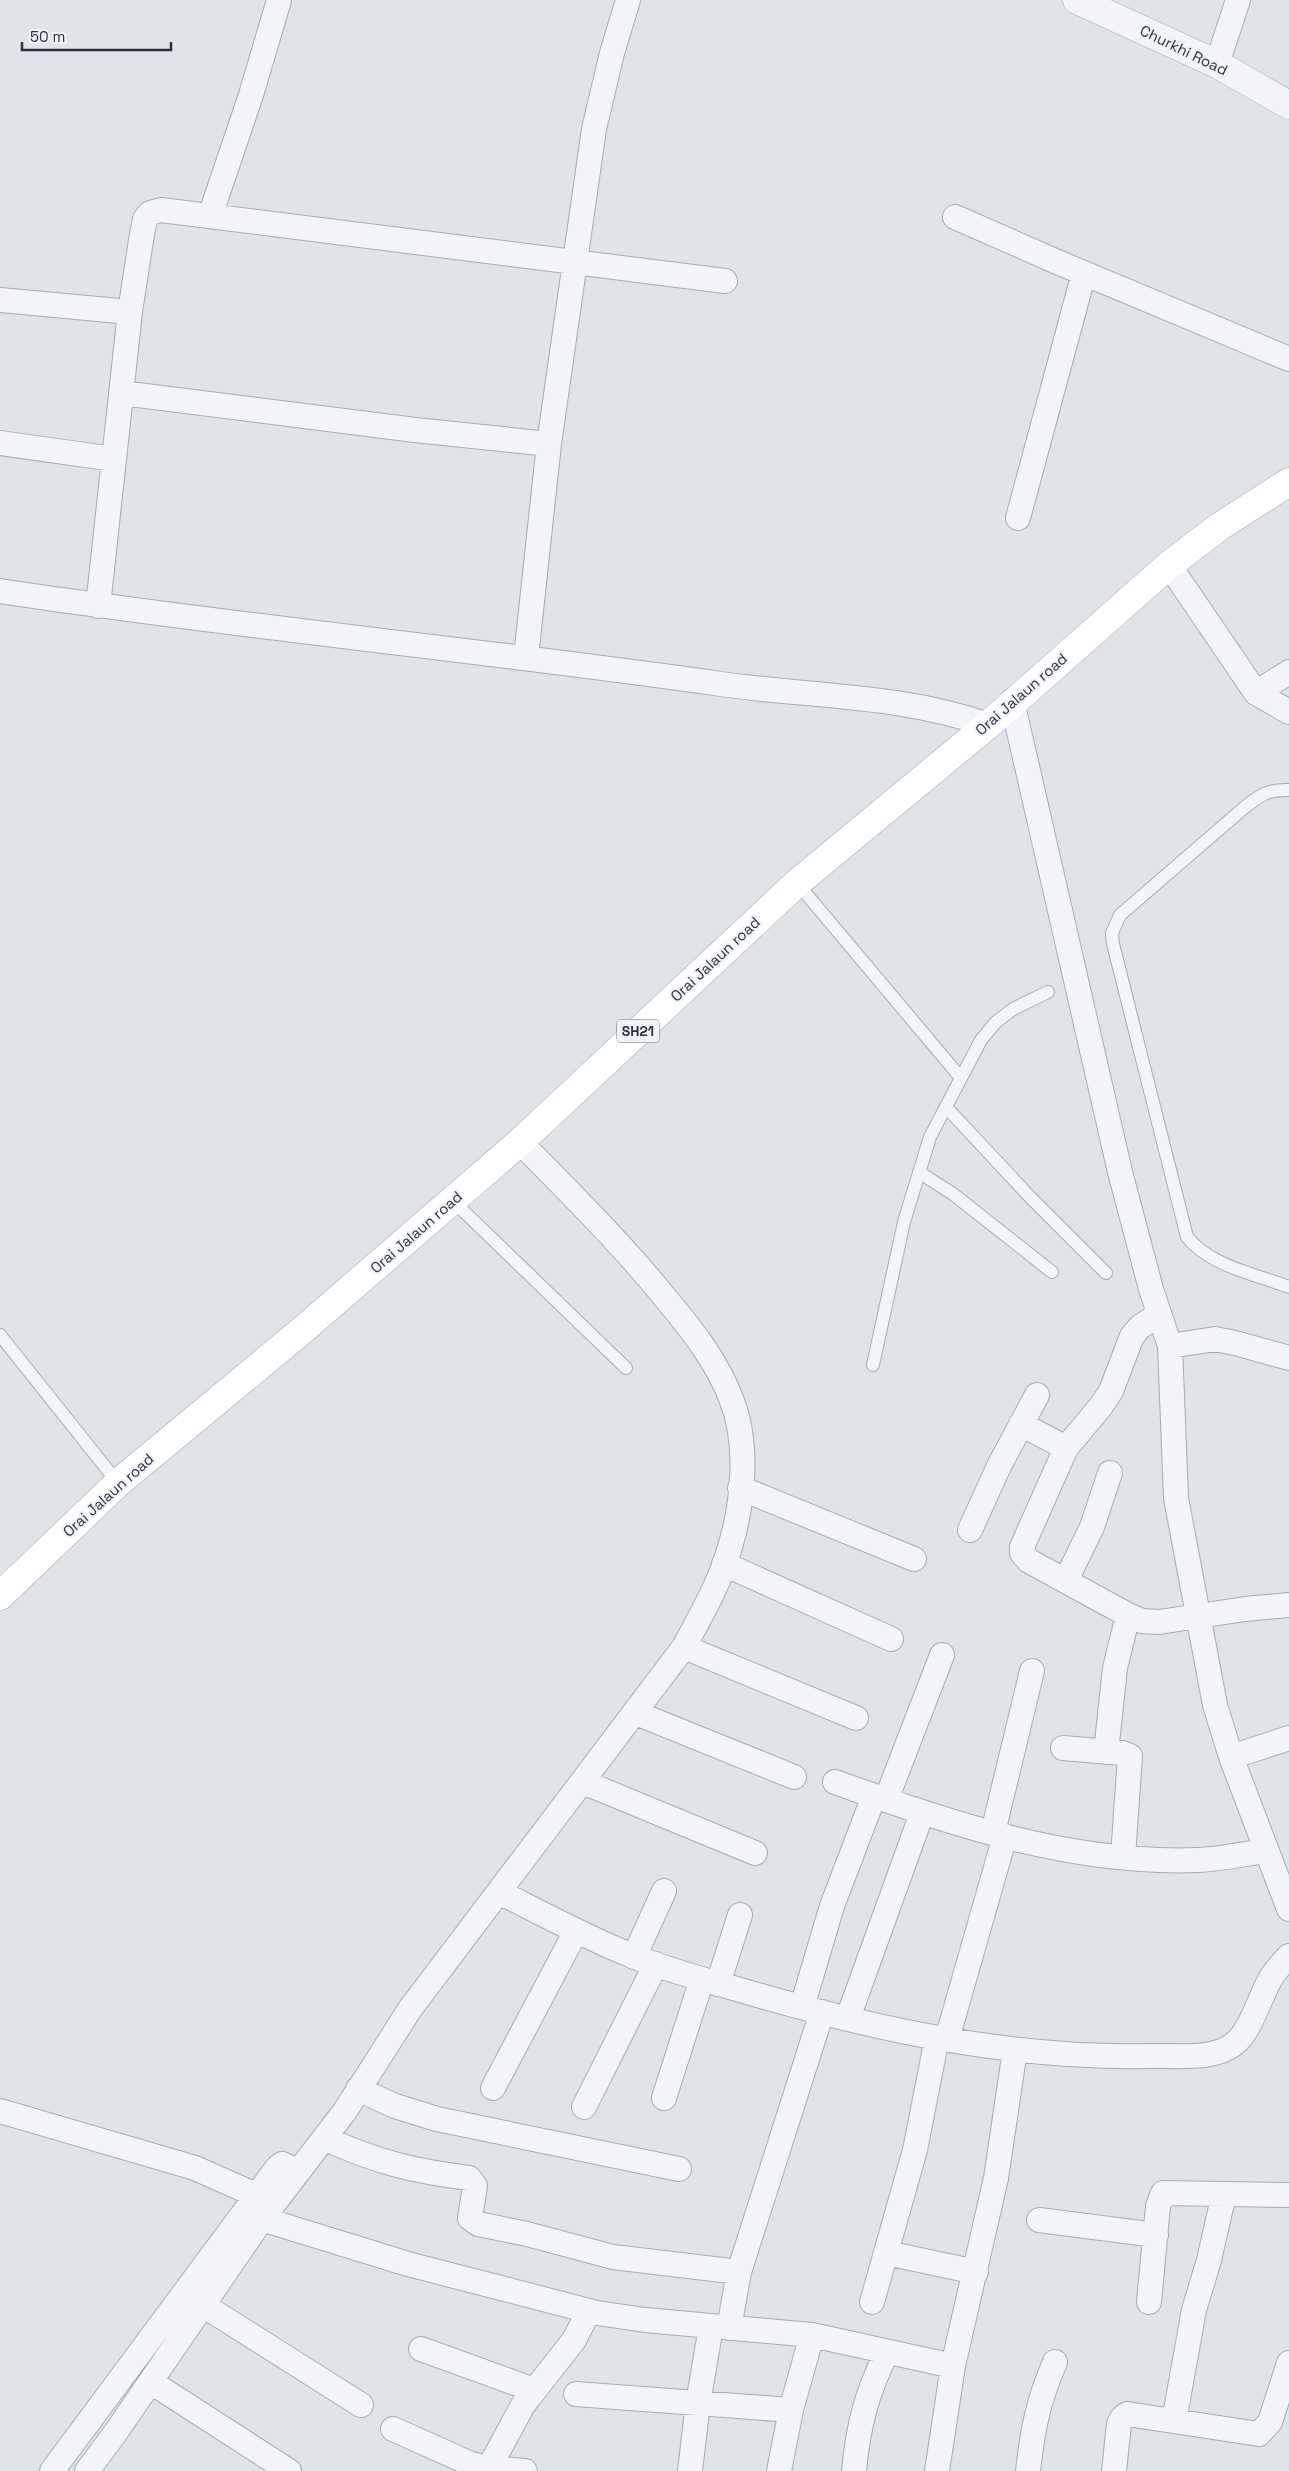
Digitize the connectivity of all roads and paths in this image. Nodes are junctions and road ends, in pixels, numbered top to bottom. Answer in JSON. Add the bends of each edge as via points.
{"nodes":[{"id":1,"x":279,"y":0,"type":"edge"},
{"id":2,"x":628,"y":0,"type":"edge"},
{"id":3,"x":1078,"y":0,"type":"edge"},
{"id":4,"x":1238,"y":0,"type":"edge"},
{"id":5,"x":1113,"y":8,"type":"edge"},
{"id":6,"x":1217,"y":64,"type":"junction"},
{"id":7,"x":1289,"y":105,"type":"edge"},
{"id":8,"x":210,"y":216,"type":"junction"},
{"id":9,"x":955,"y":217,"type":"dead end"},
{"id":10,"x":574,"y":262,"type":"junction"},
{"id":11,"x":1084,"y":273,"type":"junction"},
{"id":12,"x":725,"y":281,"type":"dead end"},
{"id":13,"x":0,"y":300,"type":"edge"},
{"id":14,"x":130,"y":312,"type":"junction"},
{"id":15,"x":1289,"y":359,"type":"edge"},
{"id":16,"x":122,"y":393,"type":"junction"},
{"id":17,"x":0,"y":443,"type":"edge"},
{"id":18,"x":549,"y":444,"type":"junction"},
{"id":19,"x":114,"y":460,"type":"junction"},
{"id":20,"x":1289,"y":482,"type":"edge"},
{"id":21,"x":1018,"y":518,"type":"dead end"},
{"id":22,"x":1169,"y":565,"type":"junction"},
{"id":23,"x":0,"y":591,"type":"edge"},
{"id":24,"x":98,"y":606,"type":"junction"},
{"id":25,"x":526,"y":657,"type":"junction"},
{"id":26,"x":1289,"y":672,"type":"edge"},
{"id":27,"x":1256,"y":693,"type":"junction"},
{"id":28,"x":1012,"y":701,"type":"junction"},
{"id":29,"x":1289,"y":712,"type":"edge"},
{"id":30,"x":988,"y":725,"type":"junction"},
{"id":31,"x":1289,"y":790,"type":"edge"},
{"id":32,"x":797,"y":883,"type":"junction"},
{"id":33,"x":1048,"y":992,"type":"dead end"},
{"id":34,"x":961,"y":1078,"type":"junction"},
{"id":35,"x":946,"y":1108,"type":"junction"},
{"id":36,"x":520,"y":1142,"type":"junction"},
{"id":37,"x":919,"y":1172,"type":"junction"},
{"id":38,"x":453,"y":1200,"type":"junction"},
{"id":39,"x":1052,"y":1272,"type":"dead end"},
{"id":40,"x":1106,"y":1273,"type":"dead end"},
{"id":41,"x":1289,"y":1287,"type":"edge"},
{"id":42,"x":1159,"y":1314,"type":"junction"},
{"id":43,"x":0,"y":1335,"type":"edge"},
{"id":44,"x":1170,"y":1346,"type":"junction"},
{"id":45,"x":1289,"y":1358,"type":"edge"},
{"id":46,"x":873,"y":1365,"type":"dead end"},
{"id":47,"x":626,"y":1368,"type":"dead end"},
{"id":48,"x":1037,"y":1395,"type":"dead end"},
{"id":49,"x":1020,"y":1424,"type":"junction"},
{"id":50,"x":1066,"y":1448,"type":"junction"},
{"id":51,"x":1110,"y":1473,"type":"dead end"},
{"id":52,"x":118,"y":1483,"type":"junction"},
{"id":53,"x":740,"y":1488,"type":"junction"},
{"id":54,"x":970,"y":1530,"type":"dead end"},
{"id":55,"x":914,"y":1559,"type":"dead end"},
{"id":56,"x":724,"y":1564,"type":"junction"},
{"id":57,"x":1066,"y":1580,"type":"junction"},
{"id":58,"x":0,"y":1596,"type":"edge"},
{"id":59,"x":1289,"y":1606,"type":"edge"},
{"id":60,"x":1128,"y":1615,"type":"junction"},
{"id":61,"x":1197,"y":1617,"type":"junction"},
{"id":62,"x":891,"y":1639,"type":"dead end"},
{"id":63,"x":684,"y":1647,"type":"junction"},
{"id":64,"x":942,"y":1655,"type":"dead end"},
{"id":65,"x":1032,"y":1671,"type":"dead end"},
{"id":66,"x":636,"y":1713,"type":"junction"},
{"id":67,"x":856,"y":1718,"type":"dead end"},
{"id":68,"x":1289,"y":1738,"type":"edge"},
{"id":69,"x":1063,"y":1748,"type":"dead end"},
{"id":70,"x":1106,"y":1752,"type":"junction"},
{"id":71,"x":1231,"y":1757,"type":"junction"},
{"id":72,"x":794,"y":1777,"type":"dead end"},
{"id":73,"x":583,"y":1782,"type":"junction"},
{"id":74,"x":835,"y":1782,"type":"dead end"},
{"id":75,"x":880,"y":1798,"type":"junction"},
{"id":76,"x":922,"y":1813,"type":"junction"},
{"id":77,"x":999,"y":1834,"type":"junction"},
{"id":78,"x":1266,"y":1851,"type":"junction"},
{"id":79,"x":755,"y":1853,"type":"dead end"},
{"id":80,"x":1123,"y":1857,"type":"junction"},
{"id":81,"x":664,"y":1891,"type":"dead end"},
{"id":82,"x":499,"y":1892,"type":"junction"},
{"id":83,"x":1288,"y":1905,"type":"edge"},
{"id":84,"x":740,"y":1915,"type":"dead end"},
{"id":85,"x":576,"y":1931,"type":"junction"},
{"id":86,"x":1289,"y":1956,"type":"edge"},
{"id":87,"x":645,"y":1960,"type":"junction"},
{"id":88,"x":710,"y":1981,"type":"junction"},
{"id":89,"x":812,"y":2010,"type":"junction"},
{"id":90,"x":848,"y":2018,"type":"junction"},
{"id":91,"x":942,"y":2038,"type":"junction"},
{"id":92,"x":1015,"y":2050,"type":"junction"},
{"id":93,"x":494,"y":2088,"type":"dead end"},
{"id":94,"x":358,"y":2089,"type":"junction"},
{"id":95,"x":664,"y":2098,"type":"dead end"},
{"id":96,"x":584,"y":2107,"type":"dead end"},
{"id":97,"x":0,"y":2111,"type":"edge"},
{"id":98,"x":324,"y":2138,"type":"junction"},
{"id":99,"x":291,"y":2168,"type":"junction"},
{"id":100,"x":679,"y":2169,"type":"dead end"},
{"id":101,"x":1224,"y":2194,"type":"junction"},
{"id":102,"x":256,"y":2195,"type":"junction"},
{"id":103,"x":1289,"y":2195,"type":"edge"},
{"id":104,"x":262,"y":2219,"type":"junction"},
{"id":105,"x":1039,"y":2220,"type":"dead end"},
{"id":106,"x":1156,"y":2235,"type":"junction"},
{"id":107,"x":887,"y":2253,"type":"junction"},
{"id":108,"x":739,"y":2272,"type":"junction"},
{"id":109,"x":976,"y":2272,"type":"junction"},
{"id":110,"x":872,"y":2302,"type":"dead end"},
{"id":111,"x":1149,"y":2302,"type":"dead end"},
{"id":112,"x":203,"y":2305,"type":"junction"},
{"id":113,"x":589,"y":2311,"type":"junction"},
{"id":114,"x":720,"y":2328,"type":"junction"},
{"id":115,"x":812,"y":2335,"type":"junction"},
{"id":116,"x":421,"y":2349,"type":"dead end"},
{"id":117,"x":887,"y":2352,"type":"junction"},
{"id":118,"x":1055,"y":2362,"type":"dead end"},
{"id":119,"x":953,"y":2366,"type":"junction"},
{"id":120,"x":1287,"y":2374,"type":"edge"},
{"id":121,"x":151,"y":2382,"type":"junction"},
{"id":122,"x":534,"y":2390,"type":"junction"},
{"id":123,"x":576,"y":2394,"type":"dead end"},
{"id":124,"x":698,"y":2403,"type":"junction"},
{"id":125,"x":361,"y":2406,"type":"dead end"},
{"id":126,"x":791,"y":2410,"type":"junction"},
{"id":127,"x":1174,"y":2421,"type":"junction"},
{"id":128,"x":393,"y":2428,"type":"dead end"},
{"id":129,"x":451,"y":2464,"type":"edge"},
{"id":130,"x":489,"y":2468,"type":"junction"},
{"id":131,"x":52,"y":2471,"type":"edge"},
{"id":132,"x":87,"y":2471,"type":"edge"},
{"id":133,"x":290,"y":2471,"type":"edge"},
{"id":134,"x":525,"y":2471,"type":"edge"},
{"id":135,"x":690,"y":2471,"type":"edge"},
{"id":136,"x":779,"y":2471,"type":"edge"},
{"id":137,"x":854,"y":2471,"type":"edge"},
{"id":138,"x":937,"y":2471,"type":"edge"},
{"id":139,"x":1028,"y":2471,"type":"edge"},
{"id":140,"x":1114,"y":2471,"type":"edge"}],
"edges":[{"from":1,"to":8,"type":"street"},
{"from":2,"to":10,"type":"street","via":[[594,129]]},
{"from":3,"to":5,"type":"street","name":"Churkhi Road"},
{"from":4,"to":6,"type":"street"},
{"from":5,"to":6,"type":"street","name":"Churkhi Road"},
{"from":6,"to":7,"type":"street","name":"Churkhi Road"},
{"from":8,"to":10,"type":"street"},
{"from":8,"to":14,"type":"street","via":[[161,210],[150,213],[142,234]]},
{"from":9,"to":11,"type":"street"},
{"from":10,"to":12,"type":"street"},
{"from":10,"to":18,"type":"street"},
{"from":11,"to":15,"type":"street"},
{"from":11,"to":21,"type":"street"},
{"from":13,"to":14,"type":"street"},
{"from":14,"to":16,"type":"street"},
{"from":16,"to":18,"type":"street"},
{"from":16,"to":19,"type":"street"},
{"from":17,"to":19,"type":"street"},
{"from":18,"to":25,"type":"street"},
{"from":19,"to":24,"type":"street"},
{"from":20,"to":22,"type":"main road","name":"Orai Jalaun road","number":"SH21","via":[[1219,527]]},
{"from":22,"to":27,"type":"street"},
{"from":22,"to":28,"type":"main road","name":"Orai Jalaun road","number":"SH21"},
{"from":23,"to":24,"type":"street"},
{"from":24,"to":25,"type":"street"},
{"from":25,"to":30,"type":"street","via":[[748,688],[925,706]]},
{"from":26,"to":27,"type":"street"},
{"from":27,"to":29,"type":"street"},
{"from":28,"to":30,"type":"main road","name":"Orai Jalaun road","number":"SH21"},
{"from":28,"to":42,"type":"street","via":[[1117,1162]]},
{"from":30,"to":32,"type":"main road","name":"Orai Jalaun road","number":"SH21"},
{"from":31,"to":41,"type":"lane","via":[[1264,792],[1245,807],[1120,915],[1112,933],[1187,1237],[1209,1257]]},
{"from":32,"to":34,"type":"lane"},
{"from":32,"to":36,"type":"main road","name":"Orai Jalaun road","number":"SH21"},
{"from":33,"to":34,"type":"lane","via":[[1013,1008],[996,1022],[981,1040]]},
{"from":34,"to":35,"type":"lane"},
{"from":35,"to":37,"type":"lane","via":[[930,1137]]},
{"from":35,"to":40,"type":"lane"},
{"from":36,"to":38,"type":"main road","name":"Orai Jalaun road","number":"SH21"},
{"from":36,"to":53,"type":"street","via":[[637,1263],[687,1323],[717,1368],[733,1403],[741,1443]]},
{"from":37,"to":39,"type":"lane","via":[[953,1194]]},
{"from":37,"to":46,"type":"lane","via":[[904,1222]]},
{"from":38,"to":47,"type":"lane"},
{"from":38,"to":52,"type":"main road","name":"Orai Jalaun road","number":"SH21"},
{"from":42,"to":44,"type":"street"},
{"from":42,"to":50,"type":"street","via":[[1132,1336],[1110,1391]]},
{"from":43,"to":52,"type":"lane"},
{"from":44,"to":45,"type":"street","via":[[1215,1339]]},
{"from":44,"to":61,"type":"street","via":[[1176,1498]]},
{"from":48,"to":49,"type":"street"},
{"from":49,"to":50,"type":"street"},
{"from":49,"to":54,"type":"street"},
{"from":50,"to":57,"type":"street","via":[[1022,1553],[1029,1561]]},
{"from":51,"to":57,"type":"street","via":[[1092,1527]]},
{"from":52,"to":58,"type":"main road","name":"Orai Jalaun road","number":"SH21"},
{"from":53,"to":55,"type":"street"},
{"from":53,"to":56,"type":"street"},
{"from":56,"to":62,"type":"street"},
{"from":56,"to":63,"type":"street"},
{"from":57,"to":60,"type":"street"},
{"from":59,"to":61,"type":"street"},
{"from":60,"to":61,"type":"street","via":[[1159,1622]]},
{"from":60,"to":70,"type":"street","via":[[1115,1668]]},
{"from":61,"to":71,"type":"street","via":[[1215,1705]]},
{"from":63,"to":66,"type":"street"},
{"from":63,"to":67,"type":"street"},
{"from":64,"to":75,"type":"street"},
{"from":65,"to":77,"type":"street"},
{"from":66,"to":72,"type":"street"},
{"from":66,"to":73,"type":"street"},
{"from":68,"to":71,"type":"street"},
{"from":69,"to":70,"type":"street"},
{"from":70,"to":80,"type":"street","via":[[1127,1754],[1131,1761]]},
{"from":71,"to":78,"type":"street"},
{"from":73,"to":79,"type":"street"},
{"from":73,"to":82,"type":"street"},
{"from":74,"to":75,"type":"street"},
{"from":75,"to":76,"type":"street"},
{"from":75,"to":89,"type":"street","via":[[832,1906]]},
{"from":76,"to":77,"type":"street"},
{"from":76,"to":90,"type":"street"},
{"from":77,"to":80,"type":"street","via":[[1085,1854]]},
{"from":77,"to":91,"type":"street"},
{"from":78,"to":80,"type":"street","via":[[1197,1860]]},
{"from":78,"to":83,"type":"street"},
{"from":81,"to":87,"type":"street"},
{"from":82,"to":85,"type":"street"},
{"from":82,"to":94,"type":"street","via":[[410,2009]]},
{"from":84,"to":88,"type":"street"},
{"from":85,"to":87,"type":"street"},
{"from":85,"to":93,"type":"street"},
{"from":86,"to":92,"type":"street","via":[[1272,1976],[1243,2034],[1234,2044],[1219,2052],[1125,2056]]},
{"from":87,"to":88,"type":"street"},
{"from":87,"to":96,"type":"street"},
{"from":88,"to":89,"type":"street"},
{"from":88,"to":95,"type":"street"},
{"from":89,"to":90,"type":"street"},
{"from":89,"to":108,"type":"street"},
{"from":90,"to":91,"type":"street"},
{"from":91,"to":92,"type":"street"},
{"from":91,"to":107,"type":"street"},
{"from":92,"to":109,"type":"street","via":[[996,2178]]},
{"from":94,"to":98,"type":"street"},
{"from":94,"to":100,"type":"street","via":[[395,2106],[437,2119]]},
{"from":97,"to":102,"type":"street","via":[[195,2168]]},
{"from":98,"to":99,"type":"street"},
{"from":98,"to":108,"type":"street","via":[[397,2166],[469,2178],[475,2186],[470,2218],[478,2224],[613,2257]]},
{"from":99,"to":102,"type":"street","via":[[277,2168]]},
{"from":99,"to":104,"type":"street"},
{"from":101,"to":103,"type":"street"},
{"from":101,"to":106,"type":"street","via":[[1163,2193],[1159,2198]]},
{"from":101,"to":127,"type":"street","via":[[1194,2310]]},
{"from":102,"to":131,"type":"street"},
{"from":104,"to":112,"type":"street"},
{"from":104,"to":113,"type":"street","via":[[408,2264]]},
{"from":105,"to":106,"type":"street"},
{"from":106,"to":111,"type":"street"},
{"from":107,"to":109,"type":"street"},
{"from":107,"to":110,"type":"street"},
{"from":108,"to":114,"type":"street"},
{"from":109,"to":119,"type":"street"},
{"from":112,"to":121,"type":"street"},
{"from":112,"to":125,"type":"street"},
{"from":113,"to":114,"type":"street"},
{"from":113,"to":122,"type":"street","via":[[574,2340]]},
{"from":114,"to":115,"type":"street"},
{"from":114,"to":124,"type":"street"},
{"from":115,"to":117,"type":"street"},
{"from":115,"to":126,"type":"street"},
{"from":116,"to":122,"type":"street"},
{"from":117,"to":119,"type":"street"},
{"from":117,"to":137,"type":"street","via":[[871,2383],[862,2412]]},
{"from":118,"to":139,"type":"street","via":[[1035,2416]]},
{"from":119,"to":138,"type":"street"},
{"from":120,"to":127,"type":"street","via":[[1270,2422],[1259,2434]]},
{"from":121,"to":132,"type":"street"},
{"from":121,"to":133,"type":"street"},
{"from":122,"to":130,"type":"street","via":[[507,2431]]},
{"from":123,"to":124,"type":"street"},
{"from":124,"to":126,"type":"street"},
{"from":124,"to":135,"type":"street"},
{"from":126,"to":136,"type":"street"},
{"from":127,"to":140,"type":"street","via":[[1133,2414],[1122,2418]]},
{"from":128,"to":129,"type":"street"},
{"from":129,"to":130,"type":"street"},
{"from":130,"to":134,"type":"street"}]}
